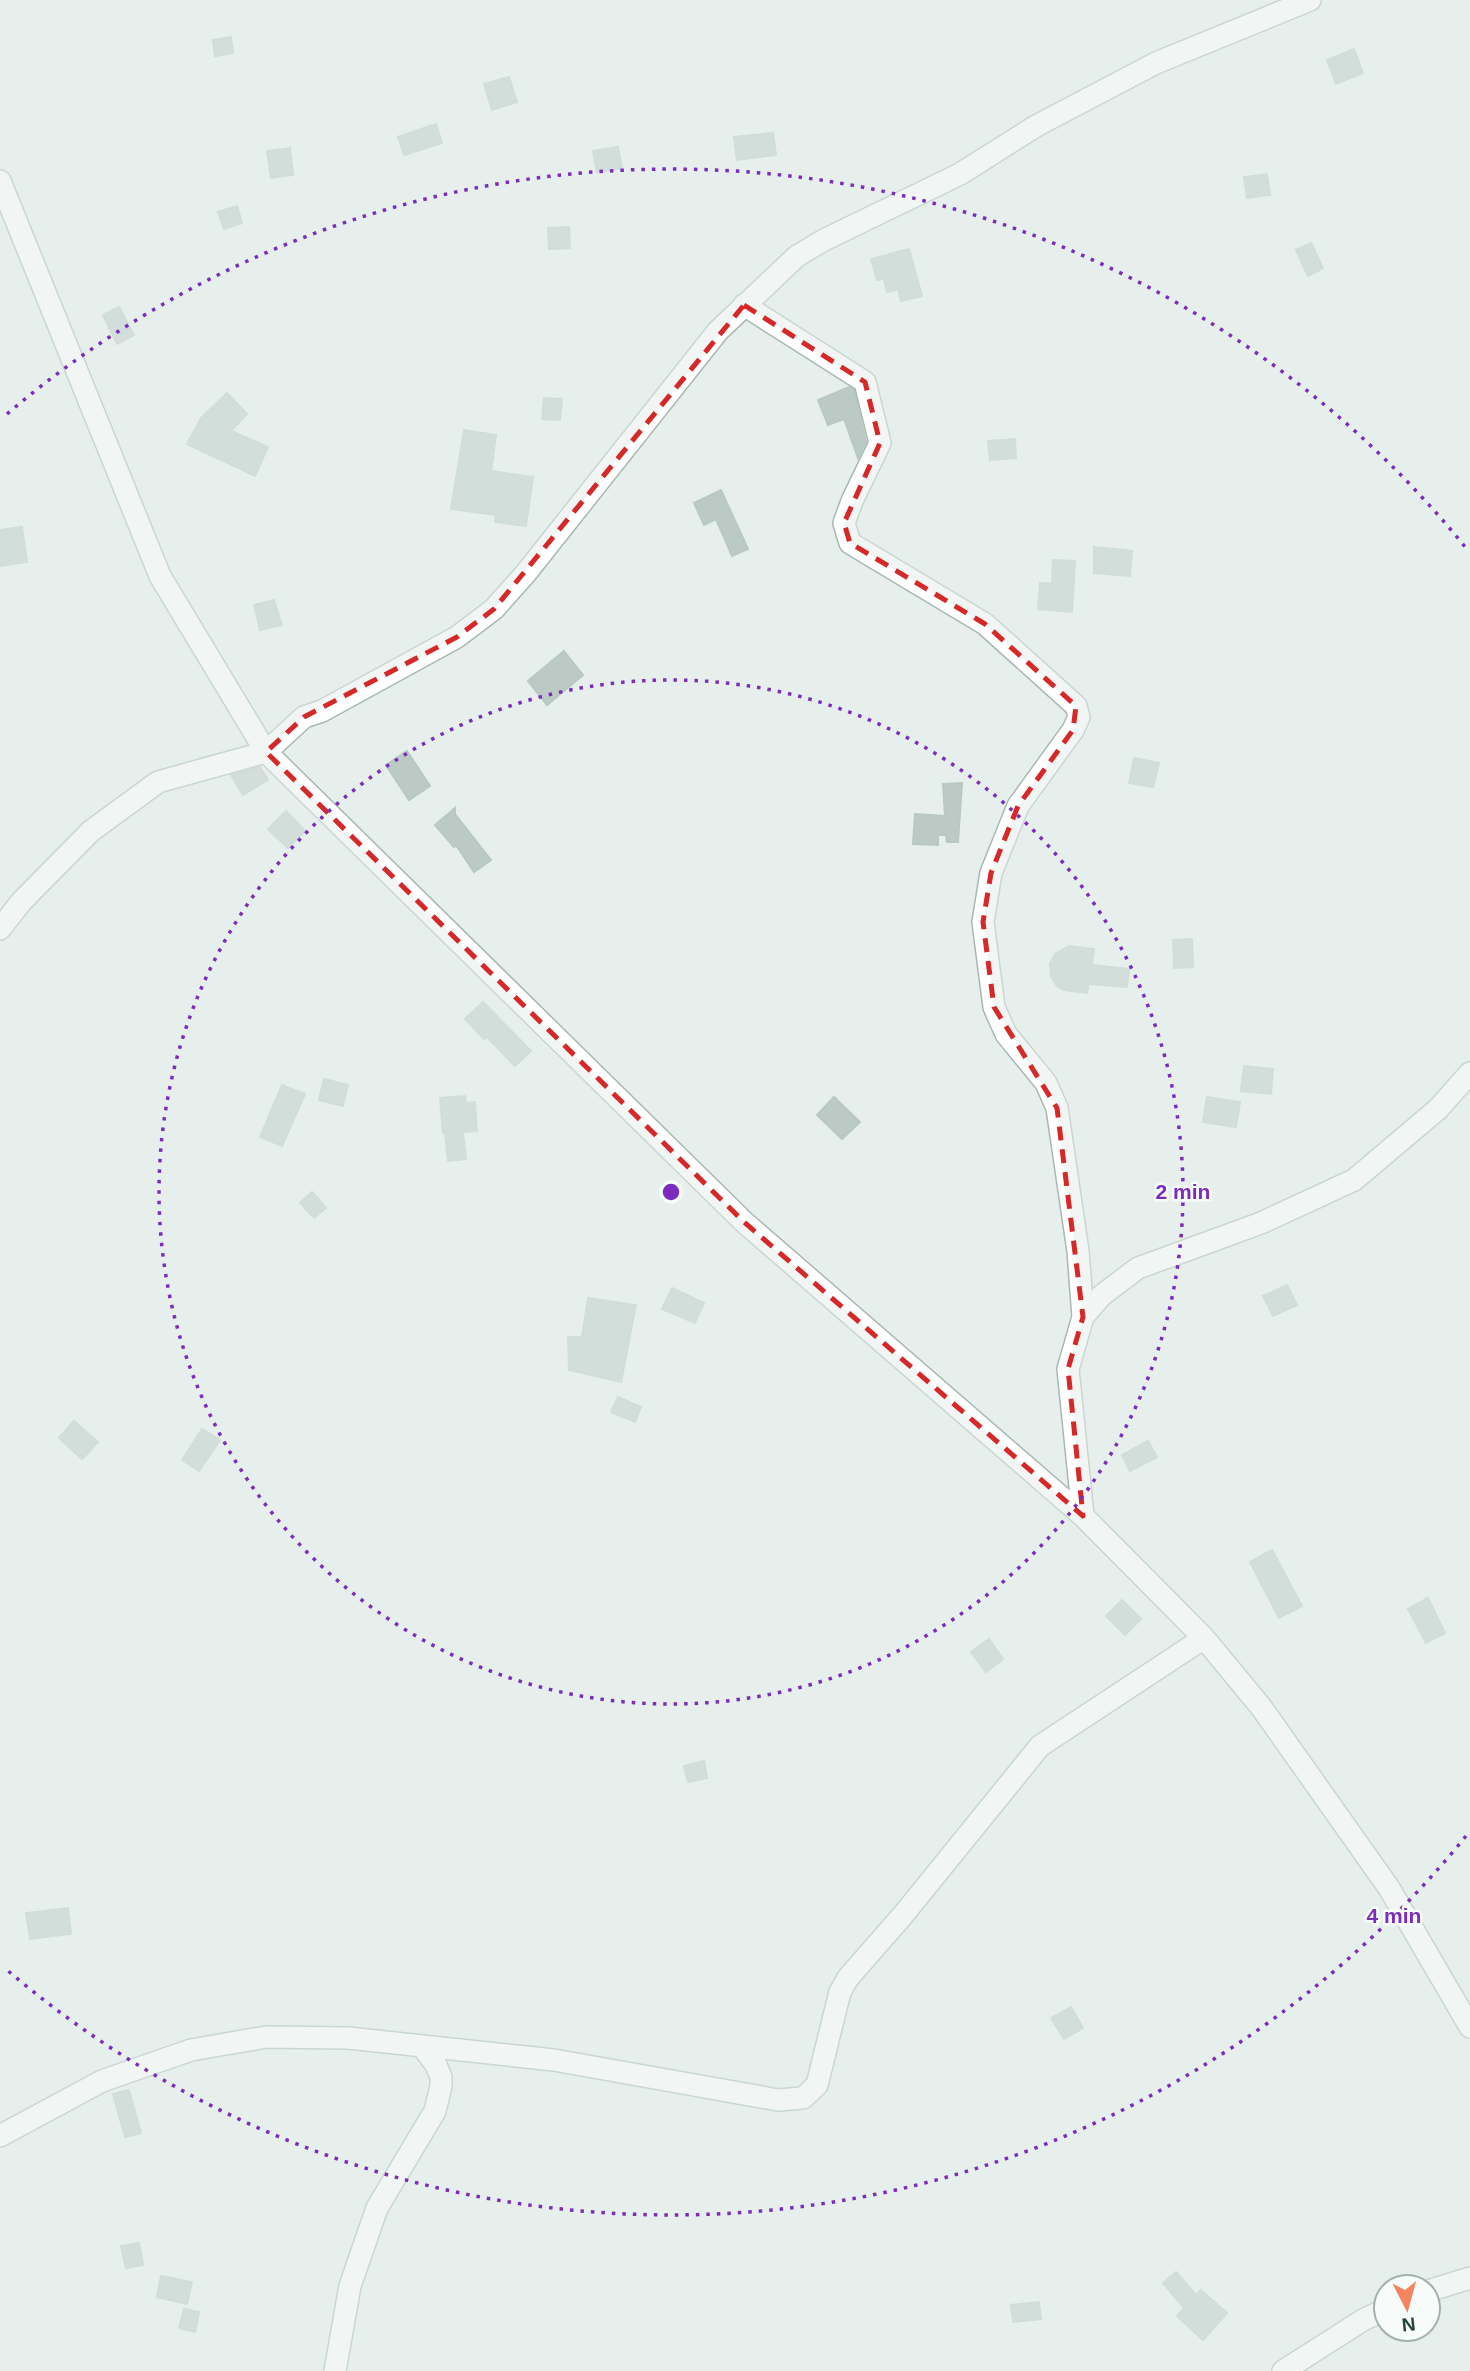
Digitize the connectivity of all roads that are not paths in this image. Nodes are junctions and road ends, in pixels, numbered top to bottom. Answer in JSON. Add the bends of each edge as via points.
{"nodes":[{"id":1,"x":1310,"y":0,"type":"edge"},
{"id":2,"x":0,"y":181,"type":"edge"},
{"id":3,"x":744,"y":305,"type":"junction"},
{"id":4,"x":266,"y":752,"type":"junction"},
{"id":5,"x":0,"y":929,"type":"edge"},
{"id":6,"x":1470,"y":1073,"type":"edge"},
{"id":7,"x":1083,"y":1317,"type":"junction"},
{"id":8,"x":1083,"y":1516,"type":"junction"},
{"id":9,"x":1204,"y":1638,"type":"junction"},
{"id":10,"x":1470,"y":2027,"type":"edge"},
{"id":11,"x":422,"y":2046,"type":"junction"},
{"id":12,"x":0,"y":2136,"type":"edge"},
{"id":13,"x":1470,"y":2278,"type":"edge"},
{"id":14,"x":1442,"y":2287,"type":"edge"},
{"id":15,"x":1372,"y":2316,"type":"edge"},
{"id":16,"x":335,"y":2371,"type":"edge"},
{"id":17,"x":1283,"y":2371,"type":"edge"}],
"edges":[{"from":1,"to":3,"type":"street","via":[[1156,62],[1036,126],[960,174],[824,240],[797,256]]},
{"from":2,"to":4,"type":"street","via":[[160,576]]},
{"from":3,"to":4,"type":"street","via":[[494,609],[457,637],[304,718]]},
{"from":3,"to":7,"type":"street","via":[[865,382],[880,443],[844,523],[850,543],[985,624],[1076,706],[1079,717],[1073,730],[1018,806],[990,873],[983,922],[994,1007],[1006,1034],[1046,1083],[1057,1108]]},
{"from":4,"to":5,"type":"street","via":[[158,782],[91,831]]},
{"from":4,"to":8,"type":"street","via":[[744,1222]]},
{"from":6,"to":7,"type":"street","via":[[1438,1109],[1354,1180],[1261,1223],[1138,1268],[1101,1296]]},
{"from":7,"to":8,"type":"street","via":[[1068,1369]]},
{"from":8,"to":9,"type":"street"},
{"from":9,"to":10,"type":"street","via":[[1261,1707],[1389,1888]]},
{"from":9,"to":11,"type":"street","via":[[1040,1746],[848,1978],[817,2085],[803,2098],[778,2100],[554,2060]]},
{"from":11,"to":12,"type":"street","via":[[348,2038],[265,2037],[191,2050],[102,2081]]},
{"from":11,"to":16,"type":"street","via":[[441,2077],[435,2111],[377,2208],[350,2286]]},
{"from":13,"to":14,"type":"street"},
{"from":15,"to":17,"type":"street"}]}
